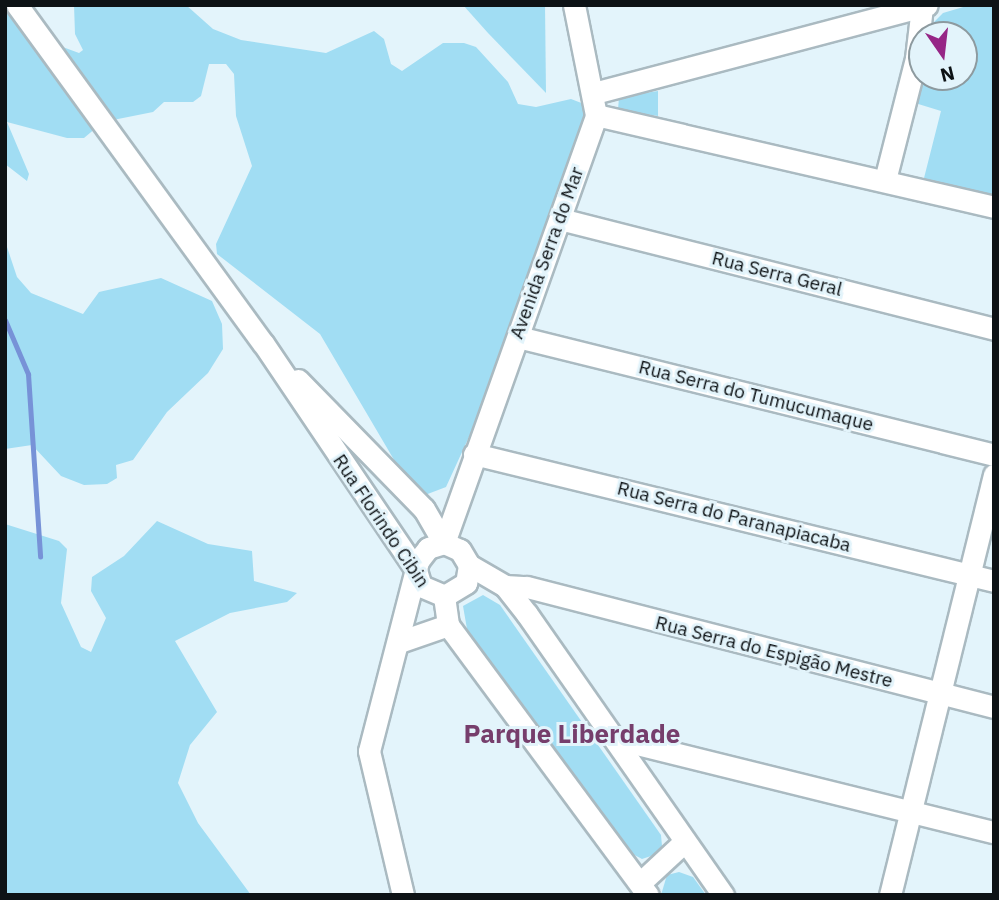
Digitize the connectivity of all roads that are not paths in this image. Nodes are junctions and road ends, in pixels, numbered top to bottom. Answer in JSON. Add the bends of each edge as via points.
{"nodes":[{"id":1,"x":17,"y":5,"type":"edge"},
{"id":2,"x":574,"y":5,"type":"edge"},
{"id":3,"x":925,"y":6,"type":"edge"},
{"id":4,"x":594,"y":93,"type":"junction"},
{"id":5,"x":596,"y":115,"type":"junction"},
{"id":6,"x":885,"y":180,"type":"junction"},
{"id":7,"x":994,"y":208,"type":"edge"},
{"id":8,"x":560,"y":219,"type":"junction"},
{"id":9,"x":994,"y":329,"type":"edge"},
{"id":10,"x":518,"y":337,"type":"junction"},
{"id":11,"x":263,"y":343,"type":"junction"},
{"id":12,"x":474,"y":454,"type":"junction"},
{"id":13,"x":994,"y":455,"type":"edge"},
{"id":14,"x":994,"y":475,"type":"edge"},
{"id":15,"x":460,"y":497,"type":"junction"},
{"id":16,"x":424,"y":509,"type":"junction"},
{"id":17,"x":444,"y":543,"type":"junction"},
{"id":18,"x":469,"y":565,"type":"junction"},
{"id":19,"x":416,"y":570,"type":"junction"},
{"id":20,"x":971,"y":575,"type":"junction"},
{"id":21,"x":994,"y":580,"type":"edge"},
{"id":22,"x":505,"y":586,"type":"junction"},
{"id":23,"x":436,"y":594,"type":"junction"},
{"id":24,"x":554,"y":597,"type":"junction"},
{"id":25,"x":527,"y":614,"type":"junction"},
{"id":26,"x":448,"y":625,"type":"junction"},
{"id":27,"x":399,"y":642,"type":"junction"},
{"id":28,"x":938,"y":694,"type":"junction"},
{"id":29,"x":994,"y":707,"type":"edge"},
{"id":30,"x":617,"y":739,"type":"junction"},
{"id":31,"x":659,"y":749,"type":"junction"},
{"id":32,"x":641,"y":776,"type":"junction"},
{"id":33,"x":911,"y":812,"type":"junction"},
{"id":34,"x":994,"y":832,"type":"edge"},
{"id":35,"x":683,"y":843,"type":"junction"},
{"id":36,"x":644,"y":889,"type":"edge"},
{"id":37,"x":403,"y":895,"type":"edge"},
{"id":38,"x":723,"y":895,"type":"edge"},
{"id":39,"x":890,"y":895,"type":"edge"}],
"edges":[{"from":1,"to":11,"type":"street","name":"Rua Florindo Cibin"},
{"from":2,"to":4,"type":"street","name":"Avenida Serra do Mar"},
{"from":3,"to":4,"type":"street"},
{"from":3,"to":6,"type":"street"},
{"from":4,"to":5,"type":"street","name":"Avenida Serra do Mar"},
{"from":5,"to":6,"type":"street"},
{"from":5,"to":8,"type":"street","name":"Avenida Serra do Mar"},
{"from":6,"to":7,"type":"street"},
{"from":8,"to":9,"type":"street","name":"Rua Serra Geral"},
{"from":8,"to":10,"type":"street","name":"Avenida Serra do Mar"},
{"from":10,"to":12,"type":"street","name":"Avenida Serra do Mar"},
{"from":10,"to":13,"type":"street","name":"Rua Serra do Tumucumaque"},
{"from":11,"to":16,"type":"street","name":"Rua Florindo Cibin"},
{"from":11,"to":19,"type":"street","name":"Rua Florindo Cibin"},
{"from":12,"to":15,"type":"street","name":"Avenida Serra do Mar"},
{"from":12,"to":20,"type":"street","name":"Rua Serra do Paranapiacaba"},
{"from":14,"to":20,"type":"street"},
{"from":15,"to":16,"type":"street"},
{"from":15,"to":17,"type":"street","name":"Avenida Serra do Mar"},
{"from":16,"to":17,"type":"street","name":"Rua Florindo Cibin"},
{"from":17,"to":18,"type":"street","via":[[460,550]]},
{"from":17,"to":19,"type":"street","via":[[428,548]]},
{"from":18,"to":22,"type":"street"},
{"from":18,"to":23,"type":"street","via":[[466,583]]},
{"from":19,"to":23,"type":"street","name":"Rua Florindo Cibin"},
{"from":19,"to":27,"type":"street"},
{"from":20,"to":21,"type":"street","name":"Rua Serra do Paranapiacaba"},
{"from":20,"to":28,"type":"street"},
{"from":22,"to":24,"type":"street","name":"Rua Serra do Espigão Mestre","via":[[527,587]]},
{"from":22,"to":25,"type":"street"},
{"from":23,"to":26,"type":"street","name":"Rua Florindo Cibin"},
{"from":23,"to":27,"type":"street"},
{"from":24,"to":25,"type":"street"},
{"from":24,"to":28,"type":"street","name":"Rua Serra do Espigão Mestre"},
{"from":25,"to":30,"type":"street"},
{"from":26,"to":27,"type":"street"},
{"from":26,"to":36,"type":"street","name":"Rua Florindo Cibin"},
{"from":27,"to":37,"type":"street","via":[[369,751]]},
{"from":28,"to":29,"type":"street","name":"Rua Serra do Espigão Mestre"},
{"from":28,"to":33,"type":"street"},
{"from":30,"to":31,"type":"street"},
{"from":30,"to":32,"type":"street"},
{"from":31,"to":32,"type":"street","via":[[644,758]]},
{"from":31,"to":33,"type":"street"},
{"from":32,"to":35,"type":"street"},
{"from":33,"to":34,"type":"street"},
{"from":33,"to":39,"type":"street"},
{"from":35,"to":36,"type":"street"},
{"from":35,"to":38,"type":"street"}]}
